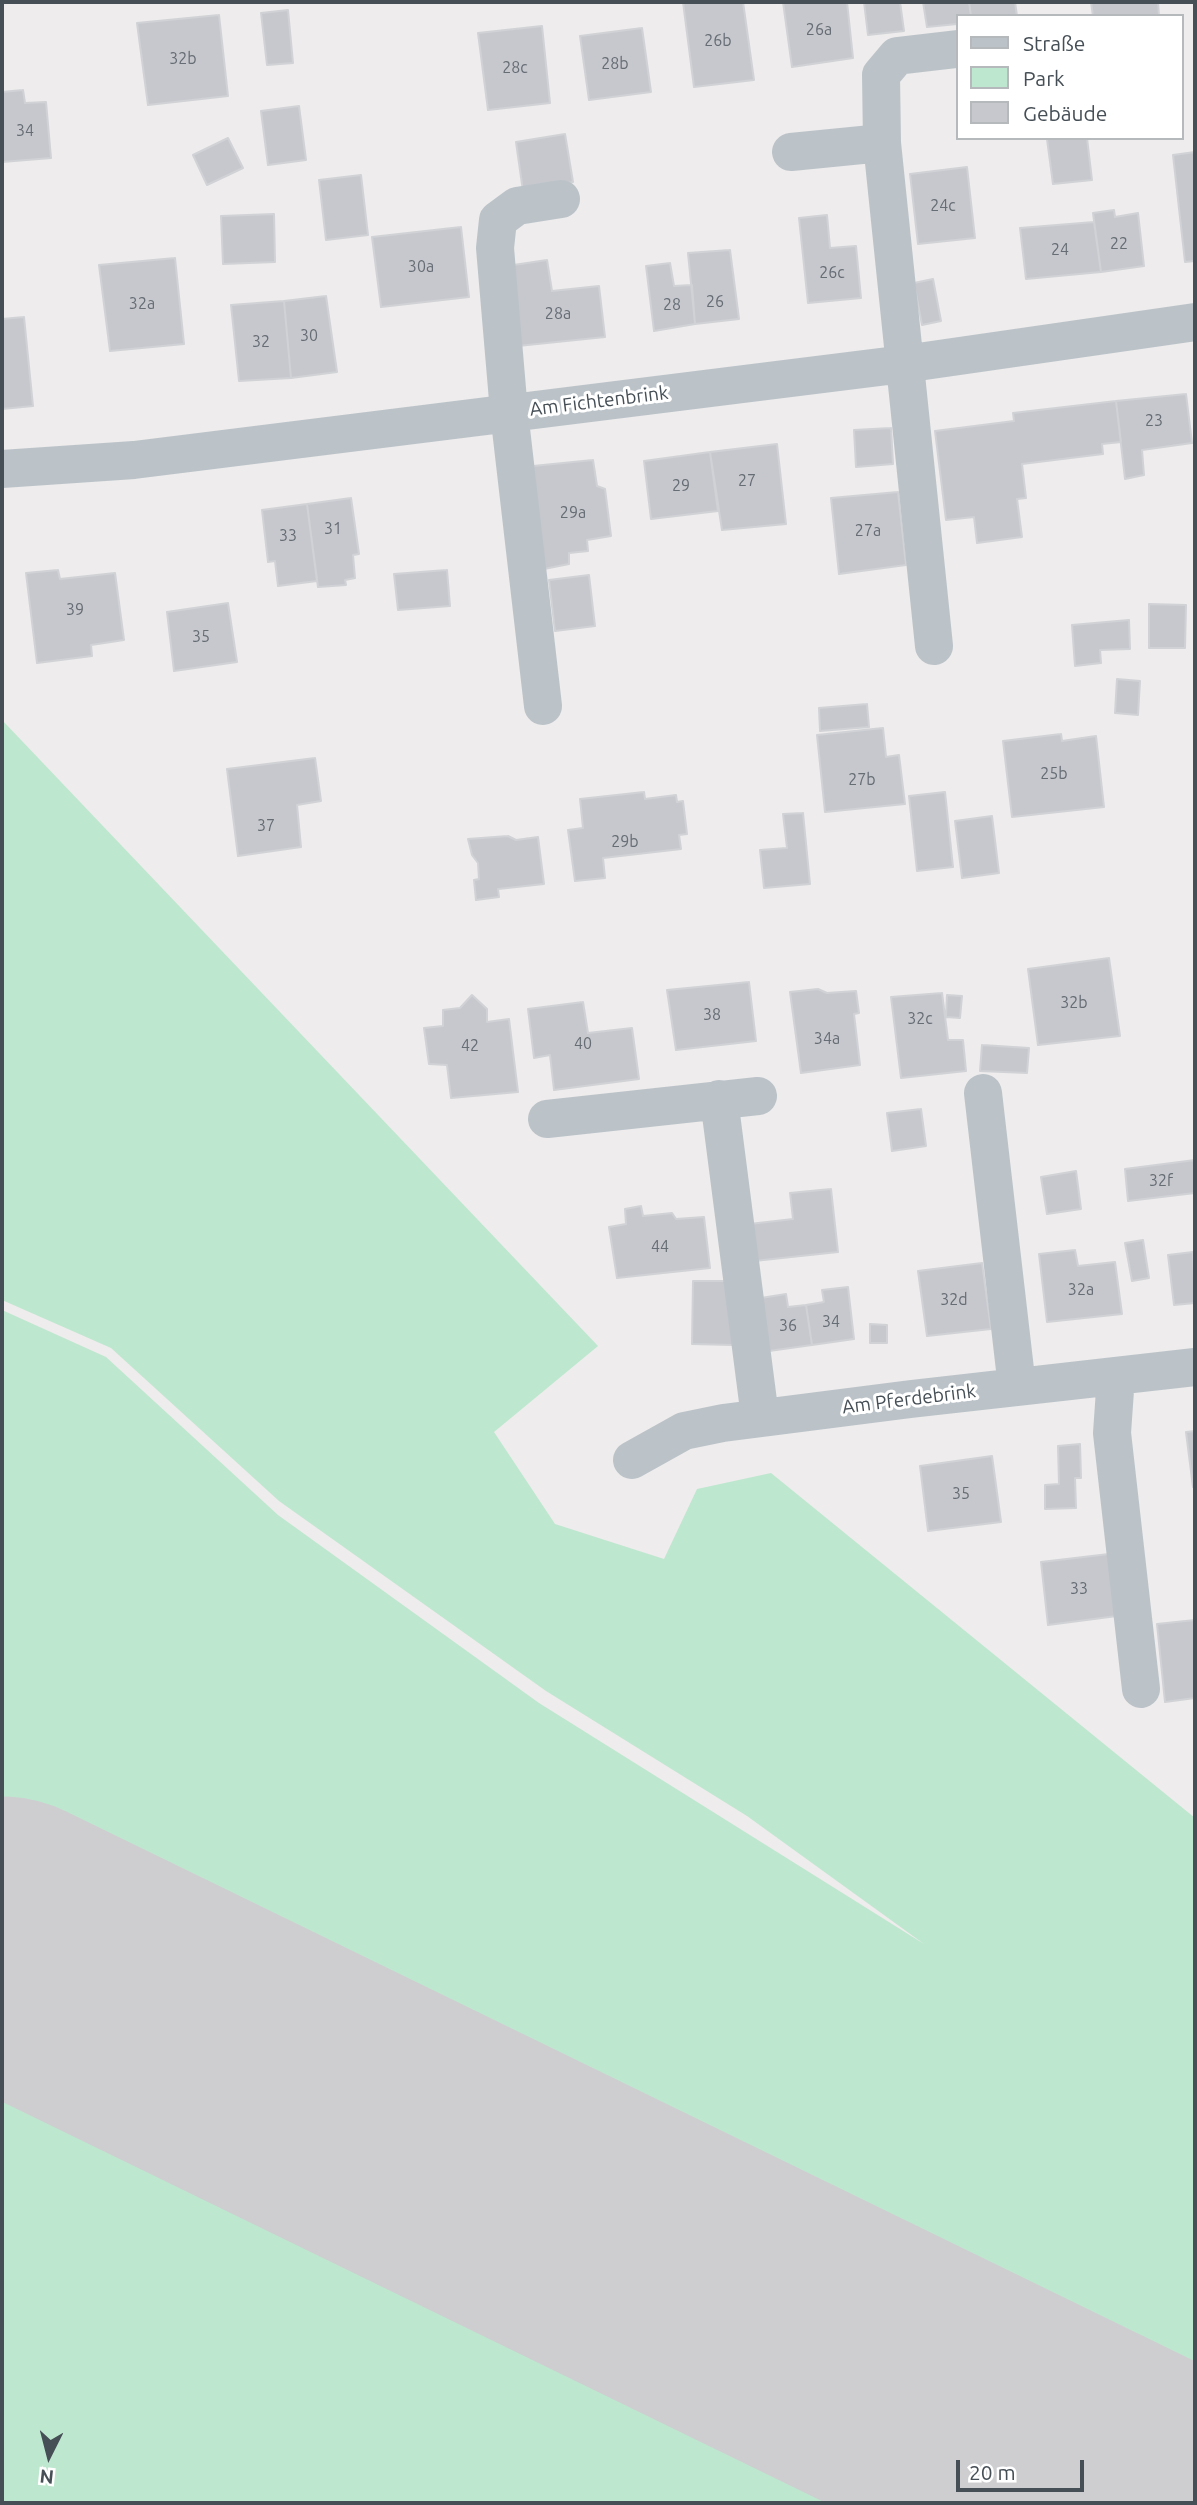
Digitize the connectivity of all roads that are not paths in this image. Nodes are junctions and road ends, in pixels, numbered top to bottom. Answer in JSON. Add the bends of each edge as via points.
{"nodes":[{"id":1,"x":956,"y":49,"type":"edge"},
{"id":2,"x":882,"y":143,"type":"junction"},
{"id":3,"x":791,"y":152,"type":"dead end"},
{"id":4,"x":561,"y":199,"type":"dead end"},
{"id":5,"x":1195,"y":322,"type":"edge"},
{"id":6,"x":904,"y":364,"type":"junction"},
{"id":7,"x":509,"y":412,"type":"junction"},
{"id":8,"x":2,"y":469,"type":"edge"},
{"id":9,"x":934,"y":646,"type":"dead end"},
{"id":10,"x":543,"y":706,"type":"dead end"},
{"id":11,"x":983,"y":1093,"type":"dead end"},
{"id":12,"x":758,"y":1096,"type":"dead end"},
{"id":13,"x":719,"y":1099,"type":"junction"},
{"id":14,"x":547,"y":1119,"type":"dead end"},
{"id":15,"x":1195,"y":1367,"type":"edge"},
{"id":16,"x":1116,"y":1376,"type":"junction"},
{"id":17,"x":1017,"y":1387,"type":"junction"},
{"id":18,"x":760,"y":1417,"type":"junction"},
{"id":19,"x":632,"y":1460,"type":"dead end"},
{"id":20,"x":1141,"y":1689,"type":"dead end"}],
"edges":[{"from":1,"to":2,"type":"street","via":[[897,56],[881,75]]},
{"from":2,"to":3,"type":"street"},
{"from":2,"to":6,"type":"street"},
{"from":4,"to":7,"type":"street","via":[[517,206],[498,220],[495,248]]},
{"from":5,"to":6,"type":"street","name":"Am Fichtenbrink"},
{"from":6,"to":7,"type":"street","name":"Am Fichtenbrink"},
{"from":6,"to":9,"type":"street"},
{"from":7,"to":8,"type":"street","name":"Am Fichtenbrink","via":[[108,463]]},
{"from":7,"to":10,"type":"street"},
{"from":11,"to":17,"type":"street"},
{"from":12,"to":13,"type":"street"},
{"from":13,"to":14,"type":"street"},
{"from":13,"to":18,"type":"street"},
{"from":15,"to":16,"type":"street","name":"Am Pferdebrink"},
{"from":16,"to":17,"type":"street","name":"Am Pferdebrink"},
{"from":16,"to":20,"type":"street","via":[[1112,1433]]},
{"from":17,"to":18,"type":"street","name":"Am Pferdebrink"},
{"from":18,"to":19,"type":"street","name":"Am Pferdebrink","via":[[684,1431]]}]}
